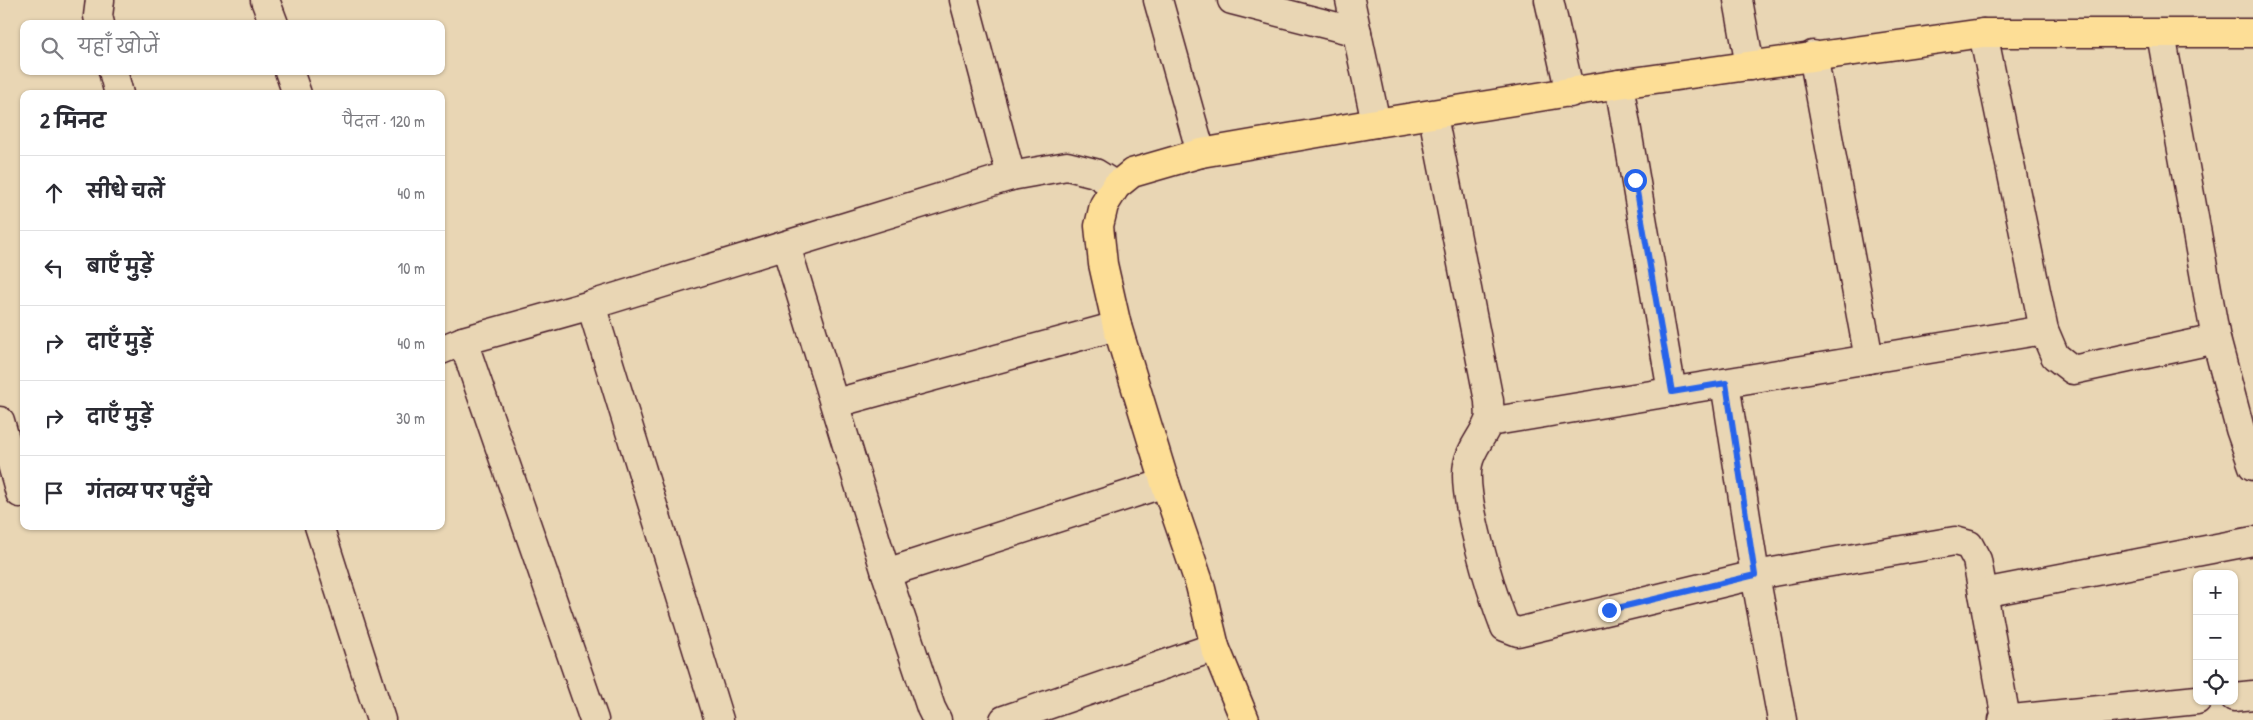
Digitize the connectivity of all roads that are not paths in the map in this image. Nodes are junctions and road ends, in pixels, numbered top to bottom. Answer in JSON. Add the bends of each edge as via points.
{"nodes":[{"id":1,"x":100,"y":0,"type":"edge"},
{"id":2,"x":265,"y":0,"type":"edge"},
{"id":3,"x":964,"y":0,"type":"edge"},
{"id":4,"x":1158,"y":0,"type":"edge"},
{"id":5,"x":1232,"y":0,"type":"edge"},
{"id":6,"x":1350,"y":0,"type":"edge"},
{"id":7,"x":1549,"y":0,"type":"edge"},
{"id":8,"x":1738,"y":0,"type":"edge"},
{"id":9,"x":99,"y":20,"type":"edge"},
{"id":10,"x":272,"y":20,"type":"edge"},
{"id":11,"x":1357,"y":32,"type":"junction"},
{"id":12,"x":2253,"y":33,"type":"edge"},
{"id":13,"x":1983,"y":34,"type":"junction"},
{"id":14,"x":2161,"y":34,"type":"junction"},
{"id":15,"x":1813,"y":56,"type":"junction"},
{"id":16,"x":1750,"y":66,"type":"junction"},
{"id":17,"x":113,"y":75,"type":"edge"},
{"id":18,"x":290,"y":75,"type":"edge"},
{"id":19,"x":1618,"y":84,"type":"junction"},
{"id":20,"x":118,"y":90,"type":"edge"},
{"id":21,"x":295,"y":90,"type":"edge"},
{"id":22,"x":1570,"y":93,"type":"junction"},
{"id":23,"x":1433,"y":116,"type":"junction"},
{"id":24,"x":1376,"y":123,"type":"junction"},
{"id":25,"x":1201,"y":153,"type":"junction"},
{"id":26,"x":1011,"y":176,"type":"junction"},
{"id":27,"x":1116,"y":186,"type":"junction"},
{"id":28,"x":786,"y":246,"type":"junction"},
{"id":29,"x":591,"y":305,"type":"junction"},
{"id":30,"x":1118,"y":326,"type":"junction"},
{"id":31,"x":2044,"y":330,"type":"junction"},
{"id":32,"x":2216,"y":339,"type":"junction"},
{"id":33,"x":452,"y":346,"type":"edge"},
{"id":34,"x":1869,"y":359,"type":"junction"},
{"id":35,"x":1726,"y":383,"type":"junction"},
{"id":36,"x":1672,"y":392,"type":"junction"},
{"id":37,"x":836,"y":403,"type":"junction"},
{"id":38,"x":0,"y":421,"type":"edge"},
{"id":39,"x":1489,"y":422,"type":"junction"},
{"id":40,"x":2253,"y":466,"type":"edge"},
{"id":41,"x":1165,"y":483,"type":"junction"},
{"id":42,"x":14,"y":495,"type":"edge"},
{"id":43,"x":320,"y":530,"type":"edge"},
{"id":44,"x":2253,"y":541,"type":"edge"},
{"id":45,"x":886,"y":573,"type":"junction"},
{"id":46,"x":1755,"y":575,"type":"junction"},
{"id":47,"x":1983,"y":593,"type":"junction"},
{"id":48,"x":1215,"y":647,"type":"junction"},
{"id":49,"x":2253,"y":695,"type":"edge"},
{"id":50,"x":2238,"y":697,"type":"edge"},
{"id":51,"x":2193,"y":700,"type":"edge"},
{"id":52,"x":381,"y":720,"type":"edge"},
{"id":53,"x":594,"y":720,"type":"edge"},
{"id":54,"x":718,"y":720,"type":"edge"},
{"id":55,"x":937,"y":720,"type":"edge"},
{"id":56,"x":1004,"y":720,"type":"edge"},
{"id":57,"x":1245,"y":720,"type":"edge"},
{"id":58,"x":1782,"y":720,"type":"edge"},
{"id":59,"x":2004,"y":720,"type":"edge"}],
"edges":[{"from":1,"to":9,"type":"street"},
{"from":2,"to":10,"type":"street"},
{"from":3,"to":26,"type":"street"},
{"from":4,"to":25,"type":"street"},
{"from":5,"to":11,"type":"street"},
{"from":6,"to":11,"type":"street"},
{"from":7,"to":22,"type":"street"},
{"from":8,"to":16,"type":"street"},
{"from":11,"to":24,"type":"street"},
{"from":12,"to":14,"type":"main road"},
{"from":13,"to":14,"type":"main road"},
{"from":13,"to":15,"type":"main road"},
{"from":13,"to":31,"type":"street"},
{"from":14,"to":32,"type":"street"},
{"from":15,"to":16,"type":"main road"},
{"from":15,"to":34,"type":"street"},
{"from":16,"to":19,"type":"main road"},
{"from":17,"to":20,"type":"street"},
{"from":18,"to":21,"type":"street"},
{"from":19,"to":22,"type":"main road"},
{"from":19,"to":36,"type":"street"},
{"from":22,"to":23,"type":"main road"},
{"from":23,"to":24,"type":"main road"},
{"from":23,"to":39,"type":"street","via":[[1490,401]]},
{"from":24,"to":25,"type":"main road"},
{"from":25,"to":27,"type":"main road","via":[[1132,173]]},
{"from":26,"to":27,"type":"street","via":[[1067,166],[1095,173]]},
{"from":26,"to":28,"type":"street"},
{"from":27,"to":30,"type":"main road","via":[[1104,205],[1099,226],[1102,264]]},
{"from":28,"to":29,"type":"street"},
{"from":28,"to":37,"type":"street"},
{"from":29,"to":33,"type":"street"},
{"from":29,"to":54,"type":"street"},
{"from":30,"to":37,"type":"street"},
{"from":30,"to":41,"type":"main road"},
{"from":31,"to":32,"type":"street","via":[[2054,356],[2073,370]]},
{"from":31,"to":34,"type":"street"},
{"from":32,"to":40,"type":"street"},
{"from":33,"to":53,"type":"street"},
{"from":34,"to":35,"type":"street"},
{"from":35,"to":36,"type":"street"},
{"from":35,"to":46,"type":"street"},
{"from":36,"to":39,"type":"street"},
{"from":37,"to":45,"type":"street"},
{"from":38,"to":42,"type":"street"},
{"from":39,"to":46,"type":"street","via":[[1474,445],[1468,465],[1468,500],[1505,627],[1518,632]]},
{"from":41,"to":45,"type":"street"},
{"from":41,"to":48,"type":"main road","via":[[1200,585]]},
{"from":43,"to":52,"type":"street"},
{"from":44,"to":47,"type":"street"},
{"from":45,"to":55,"type":"street"},
{"from":46,"to":47,"type":"street","via":[[1955,541],[1969,545],[1977,560]]},
{"from":46,"to":58,"type":"street"},
{"from":47,"to":59,"type":"street"},
{"from":48,"to":56,"type":"street"},
{"from":48,"to":57,"type":"main road"},
{"from":49,"to":50,"type":"street"},
{"from":51,"to":59,"type":"street"}]}
